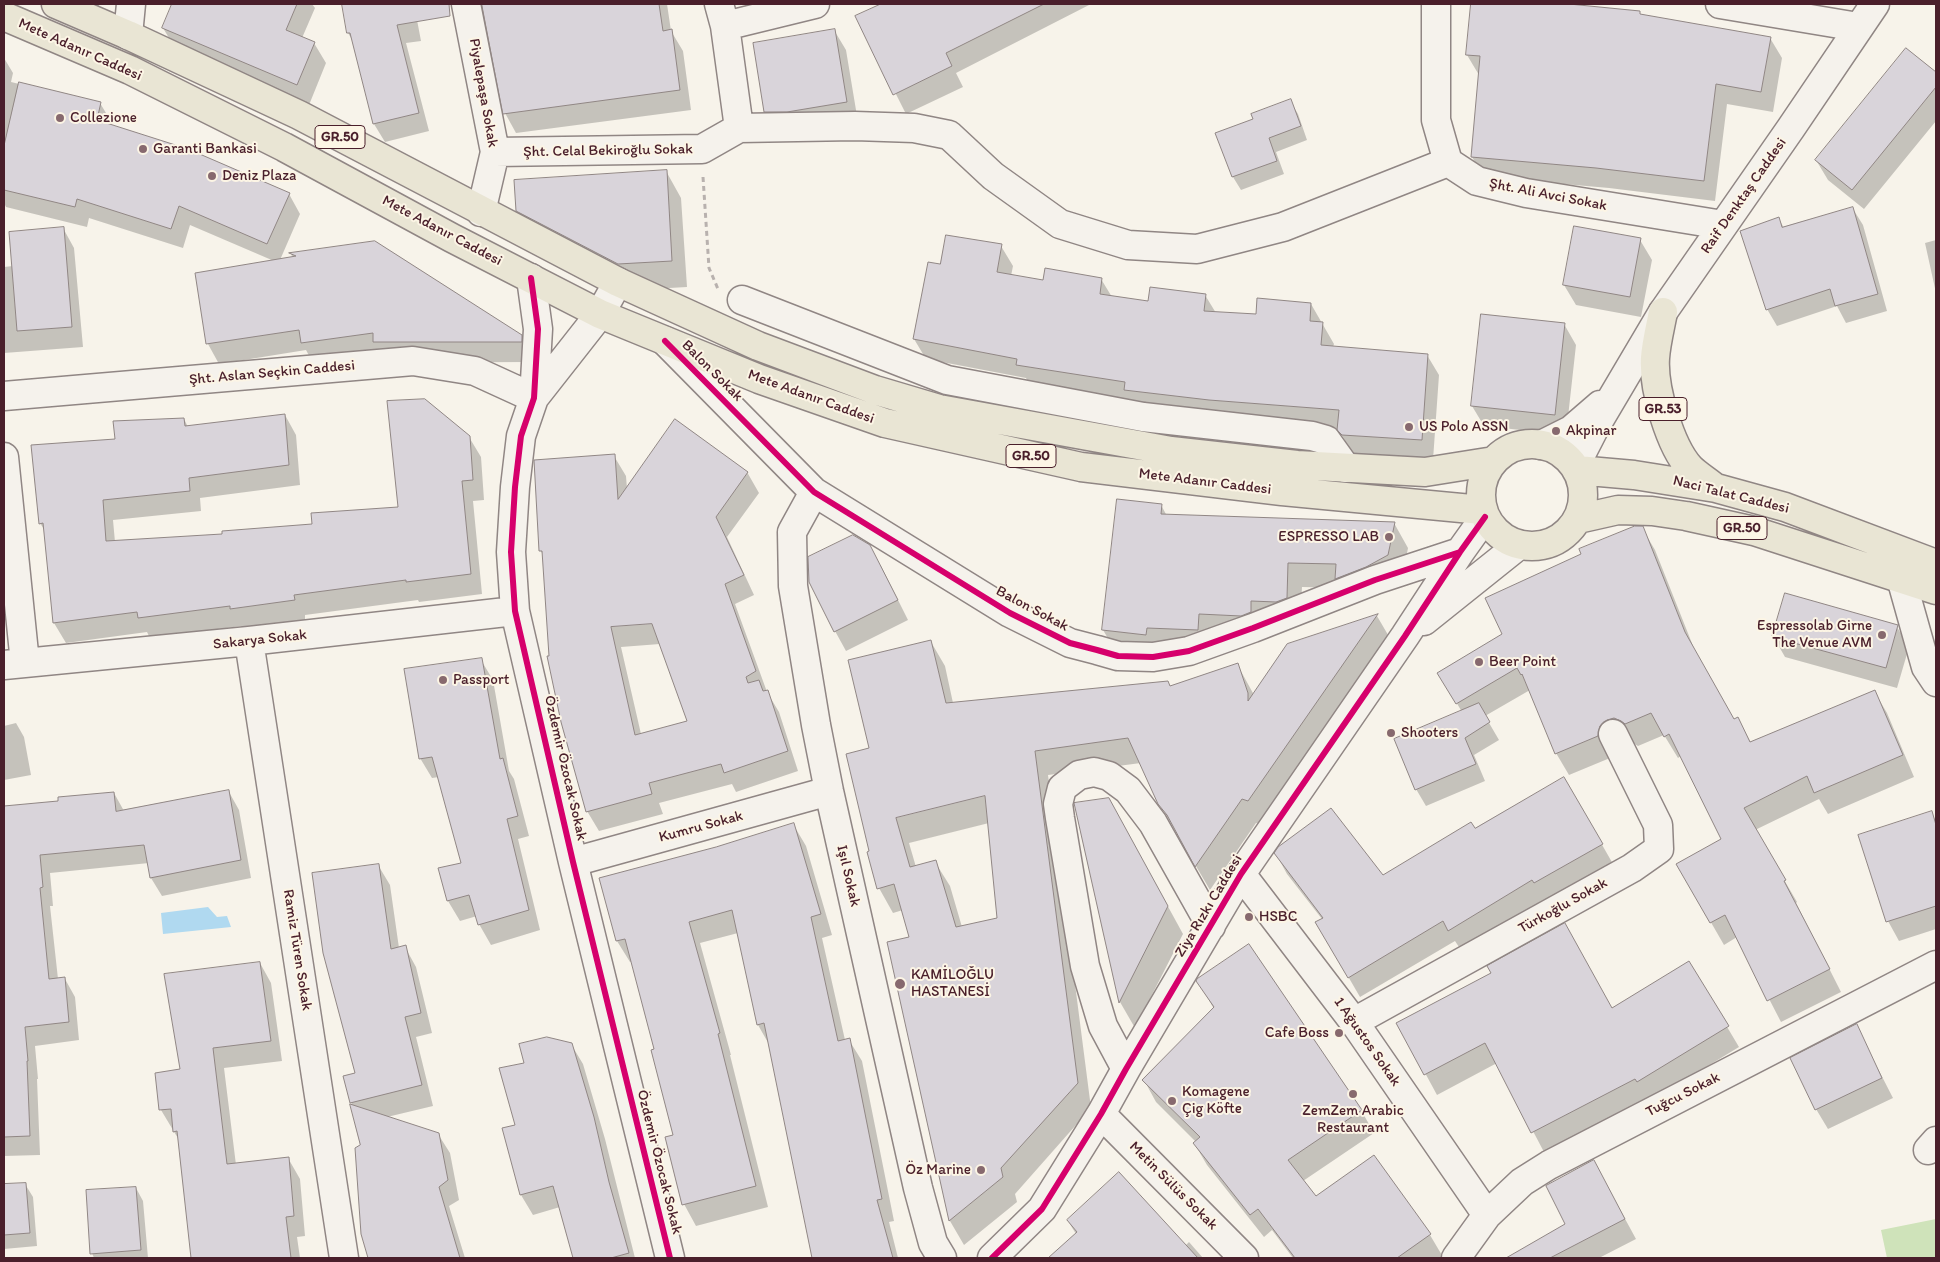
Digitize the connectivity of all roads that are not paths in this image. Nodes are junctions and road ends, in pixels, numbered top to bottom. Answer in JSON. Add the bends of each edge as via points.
{"nodes":[{"id":1,"x":56,"y":4,"type":"edge"},
{"id":2,"x":131,"y":4,"type":"edge"},
{"id":3,"x":466,"y":4,"type":"edge"},
{"id":4,"x":815,"y":4,"type":"edge"},
{"id":5,"x":1436,"y":4,"type":"edge"},
{"id":6,"x":1720,"y":4,"type":"edge"},
{"id":7,"x":1875,"y":4,"type":"edge"},
{"id":8,"x":722,"y":15,"type":"edge"},
{"id":9,"x":4,"y":16,"type":"edge"},
{"id":10,"x":1858,"y":26,"type":"junction"},
{"id":11,"x":128,"y":35,"type":"junction"},
{"id":12,"x":739,"y":128,"type":"junction"},
{"id":13,"x":495,"y":152,"type":"junction"},
{"id":14,"x":1448,"y":162,"type":"junction"},
{"id":15,"x":481,"y":212,"type":"junction"},
{"id":16,"x":1723,"y":225,"type":"junction"},
{"id":17,"x":531,"y":278,"type":"junction"},
{"id":18,"x":618,"y":282,"type":"junction"},
{"id":19,"x":742,"y":300,"type":"road end"},
{"id":20,"x":1663,"y":312,"type":"junction"},
{"id":21,"x":600,"y":314,"type":"junction"},
{"id":22,"x":665,"y":341,"type":"junction"},
{"id":23,"x":947,"y":380,"type":"junction"},
{"id":24,"x":1616,"y":391,"type":"junction"},
{"id":25,"x":4,"y":396,"type":"edge"},
{"id":26,"x":534,"y":398,"type":"junction"},
{"id":27,"x":939,"y":409,"type":"junction"},
{"id":28,"x":1541,"y":444,"type":"junction"},
{"id":29,"x":4,"y":457,"type":"edge"},
{"id":30,"x":1494,"y":461,"type":"junction"},
{"id":31,"x":1346,"y":468,"type":"junction"},
{"id":32,"x":1576,"y":468,"type":"junction"},
{"id":33,"x":1716,"y":488,"type":"junction"},
{"id":34,"x":814,"y":492,"type":"junction"},
{"id":35,"x":1484,"y":513,"type":"junction"},
{"id":36,"x":1578,"y":519,"type":"junction"},
{"id":37,"x":1519,"y":545,"type":"junction"},
{"id":38,"x":1460,"y":552,"type":"junction"},
{"id":39,"x":1936,"y":564,"type":"edge"},
{"id":40,"x":1901,"y":578,"type":"junction"},
{"id":41,"x":1936,"y":590,"type":"edge"},
{"id":42,"x":515,"y":611,"type":"junction"},
{"id":43,"x":1405,"y":636,"type":"junction"},
{"id":44,"x":249,"y":641,"type":"junction"},
{"id":45,"x":14,"y":664,"type":"edge"},
{"id":46,"x":1936,"y":682,"type":"edge"},
{"id":47,"x":1614,"y":734,"type":"dead end"},
{"id":48,"x":829,"y":791,"type":"junction"},
{"id":49,"x":573,"y":862,"type":"junction"},
{"id":50,"x":1241,"y":874,"type":"junction"},
{"id":51,"x":1211,"y":926,"type":"junction"},
{"id":52,"x":1936,"y":965,"type":"edge"},
{"id":53,"x":1354,"y":1022,"type":"junction"},
{"id":54,"x":1126,"y":1069,"type":"junction"},
{"id":55,"x":1102,"y":1114,"type":"junction"},
{"id":56,"x":1487,"y":1215,"type":"junction"},
{"id":57,"x":344,"y":1258,"type":"edge"},
{"id":58,"x":670,"y":1258,"type":"edge"},
{"id":59,"x":942,"y":1258,"type":"edge"},
{"id":60,"x":992,"y":1258,"type":"edge"},
{"id":61,"x":1244,"y":1258,"type":"edge"},
{"id":62,"x":1456,"y":1258,"type":"edge"}],
"edges":[{"from":1,"to":11,"type":"main road","name":"Mete Adanır Caddesi","number":"GR.50"},
{"from":2,"to":11,"type":"street"},
{"from":3,"to":13,"type":"street","name":"Piyalepaşa Sokak"},
{"from":4,"to":8,"type":"street"},
{"from":5,"to":14,"type":"street","via":[[1436,120]]},
{"from":6,"to":10,"type":"street"},
{"from":7,"to":10,"type":"street","name":"Raif Denktaş Caddesi","number":"GR.53"},
{"from":8,"to":12,"type":"street"},
{"from":9,"to":17,"type":"main road","name":"Mete Adanır Caddesi","number":"GR.50","via":[[130,70],[267,138]]},
{"from":10,"to":16,"type":"street","name":"Raif Denktaş Caddesi","number":"GR.53","via":[[1792,128]]},
{"from":11,"to":15,"type":"main road","name":"Mete Adanır Caddesi","number":"GR.50","via":[[299,116]]},
{"from":12,"to":13,"type":"street","name":"Şht. Celal Bekiroğlu Sokak","via":[[702,149]]},
{"from":12,"to":14,"type":"street","via":[[875,126],[914,128],[950,135],[993,176],[1060,224],[1128,245],[1197,249],[1283,227]]},
{"from":13,"to":15,"type":"street","name":"Piyalepaşa Sokak"},
{"from":14,"to":16,"type":"street","name":"Şht. Ali Avci Sokak","via":[[1478,181],[1526,193]]},
{"from":15,"to":18,"type":"main road","name":"Mete Adanır Caddesi","number":"GR.50"},
{"from":16,"to":20,"type":"street","name":"Raif Denktaş Caddesi","number":"GR.53"},
{"from":17,"to":21,"type":"main road","name":"Mete Adanır Caddesi","number":"GR.50"},
{"from":17,"to":26,"type":"street","name":"Özdemir Özocak Sokak","via":[[538,329]]},
{"from":18,"to":21,"type":"street","name":"Özdemir Özocak Sokak"},
{"from":18,"to":27,"type":"main road","name":"Mete Adanır Caddesi","number":"GR.50","via":[[758,346],[875,390]]},
{"from":19,"to":23,"type":"street"},
{"from":20,"to":24,"type":"street","name":"Raif Denktaş Caddesi"},
{"from":20,"to":33,"type":"main road","number":"GR.53","via":[[1655,360],[1659,399],[1678,451],[1690,468]]},
{"from":21,"to":22,"type":"main road","name":"Mete Adanır Caddesi","number":"GR.50"},
{"from":21,"to":26,"type":"street","name":"Özdemir Özocak Sokak"},
{"from":22,"to":34,"type":"street","name":"Balon Sokak"},
{"from":22,"to":35,"type":"main road","name":"Mete Adanır Caddesi","number":"GR.50","via":[[759,379],[885,423],[1071,465]]},
{"from":23,"to":27,"type":"street"},
{"from":23,"to":31,"type":"street","via":[[1143,417],[1312,436],[1326,440]]},
{"from":24,"to":28,"type":"street","name":"Raif Denktaş Caddesi","via":[[1571,430]]},
{"from":24,"to":32,"type":"street","name":"Raif Denktaş Caddesi"},
{"from":25,"to":26,"type":"street","name":"Şht. Aslan Seçkin Caddesi","via":[[413,360],[475,371]]},
{"from":26,"to":42,"type":"street","name":"Özdemir Özocak Sokak","via":[[521,436],[515,487],[511,552]]},
{"from":27,"to":31,"type":"main road","name":"Mete Adanır Caddesi","number":"GR.50","via":[[1171,451]]},
{"from":28,"to":30,"type":"main road","number":"GR.50","via":[[1524,444],[1507,450]]},
{"from":28,"to":32,"type":"main road","via":[[1566,456]]},
{"from":29,"to":45,"type":"street"},
{"from":30,"to":31,"type":"main road","name":"Mete Adanır Caddesi","number":"GR.50","via":[[1425,472]]},
{"from":30,"to":35,"type":"main road","number":"GR.50","via":[[1484,476],[1480,492]]},
{"from":32,"to":33,"type":"main road","name":"Naci Talat Caddesi","number":"GR.50"},
{"from":32,"to":36,"type":"main road","via":[[1584,494]]},
{"from":33,"to":39,"type":"main road","name":"Naci Talat Caddesi","number":"GR.50","via":[[1785,507]]},
{"from":34,"to":38,"type":"street","name":"Balon Sokak","via":[[1010,613],[1070,643],[1118,656],[1153,657],[1189,651],[1375,580]]},
{"from":34,"to":48,"type":"street","name":"Işıl Sokak","via":[[792,532],[793,586]]},
{"from":35,"to":37,"type":"main road","via":[[1493,530],[1505,540]]},
{"from":35,"to":38,"type":"street","name":"Ziya Rızkı Caddesi"},
{"from":36,"to":37,"type":"main road","via":[[1568,533],[1553,543],[1536,547]]},
{"from":36,"to":40,"type":"main road","name":"Naci Talat Caddesi","number":"GR.50","via":[[1618,510],[1686,516],[1754,531]]},
{"from":37,"to":43,"type":"street","name":"Ziya Rızkı Caddesi"},
{"from":38,"to":43,"type":"street","name":"Ziya Rızkı Caddesi"},
{"from":40,"to":41,"type":"main road","name":"Naci Talat Caddesi","number":"GR.50"},
{"from":40,"to":46,"type":"street","via":[[1926,667]]},
{"from":42,"to":44,"type":"street","name":"Sakarya Sokak"},
{"from":42,"to":49,"type":"street","name":"Özdemir Özocak Sokak"},
{"from":43,"to":50,"type":"street","name":"Ziya Rızkı Caddesi"},
{"from":44,"to":45,"type":"street","name":"Sakarya Sokak"},
{"from":44,"to":57,"type":"street","name":"Ramiz Türen Sokak"},
{"from":47,"to":53,"type":"street","name":"Türkoğlu Sokak","via":[[1658,825],[1660,849],[1632,868]]},
{"from":48,"to":49,"type":"street","name":"Kumru Sokak"},
{"from":48,"to":59,"type":"street","name":"Işıl Sokak","via":[[918,1188],[933,1243]]},
{"from":49,"to":58,"type":"street","name":"Özdemir Özocak Sokak"},
{"from":50,"to":51,"type":"street","name":"Ziya Rızkı Caddesi"},
{"from":50,"to":53,"type":"street","name":"1 Ağustos Sokak"},
{"from":51,"to":54,"type":"street","name":"Ziya Rızkı Caddesi"},
{"from":51,"to":54,"type":"street","via":[[1153,823],[1128,790],[1109,776],[1094,772],[1079,774],[1062,788],[1058,804],[1085,966],[1103,1026]]},
{"from":52,"to":56,"type":"street","name":"Tuğcu Sokak","via":[[1549,1165],[1522,1182]]},
{"from":53,"to":56,"type":"street","name":"1 Ağustos Sokak"},
{"from":54,"to":55,"type":"street","name":"Ziya Rızkı Caddesi"},
{"from":55,"to":60,"type":"street","name":"Ziya Rızkı Caddesi","via":[[1042,1209]]},
{"from":55,"to":61,"type":"street","name":"Metin Sülüs Sokak"},
{"from":56,"to":62,"type":"street","name":"Tuğcu Sokak"}]}
